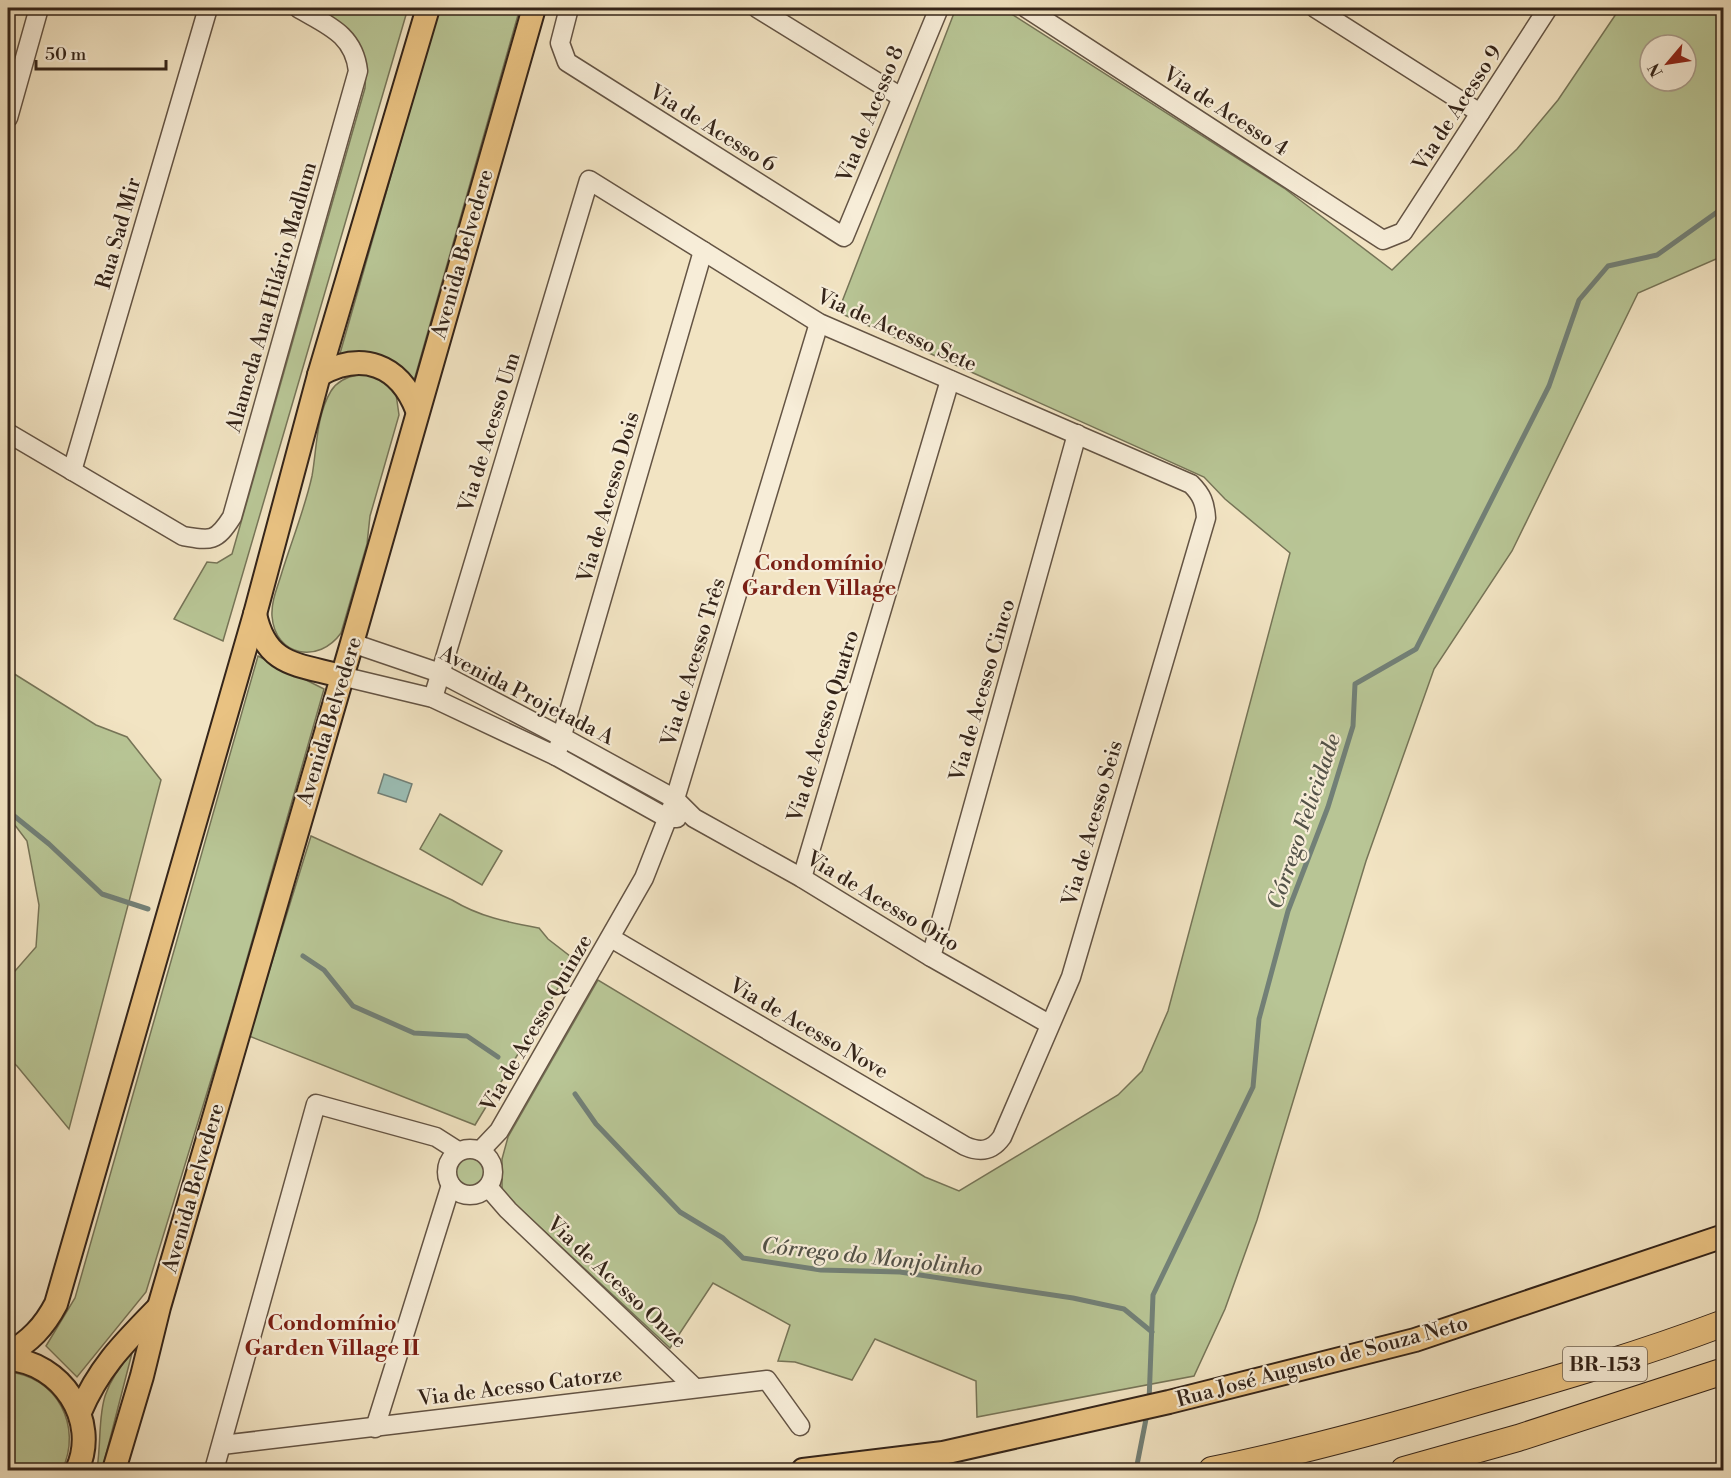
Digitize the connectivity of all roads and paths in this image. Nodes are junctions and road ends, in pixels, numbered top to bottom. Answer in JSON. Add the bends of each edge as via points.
{"nodes":[{"id":1,"x":39,"y":8,"type":"edge"},
{"id":2,"x":208,"y":8,"type":"edge"},
{"id":3,"x":298,"y":8,"type":"edge"},
{"id":4,"x":428,"y":8,"type":"edge"},
{"id":5,"x":534,"y":8,"type":"edge"},
{"id":6,"x":569,"y":8,"type":"edge"},
{"id":7,"x":757,"y":8,"type":"edge"},
{"id":8,"x":939,"y":8,"type":"edge"},
{"id":9,"x":1026,"y":8,"type":"edge"},
{"id":10,"x":1315,"y":8,"type":"edge"},
{"id":11,"x":1548,"y":8,"type":"edge"},
{"id":12,"x":901,"y":98,"type":"junction"},
{"id":13,"x":1480,"y":113,"type":"junction"},
{"id":14,"x":8,"y":118,"type":"edge"},
{"id":15,"x":588,"y":180,"type":"joint"},
{"id":16,"x":1403,"y":232,"type":"joint"},
{"id":17,"x":844,"y":237,"type":"joint"},
{"id":18,"x":703,"y":251,"type":"junction"},
{"id":19,"x":819,"y":323,"type":"junction"},
{"id":20,"x":319,"y":375,"type":"junction"},
{"id":21,"x":950,"y":380,"type":"junction"},
{"id":22,"x":417,"y":410,"type":"junction"},
{"id":23,"x":8,"y":433,"type":"edge"},
{"id":24,"x":1077,"y":434,"type":"junction"},
{"id":25,"x":72,"y":471,"type":"junction"},
{"id":26,"x":1200,"y":493,"type":"joint"},
{"id":27,"x":255,"y":614,"type":"junction"},
{"id":28,"x":352,"y":644,"type":"junction"},
{"id":29,"x":388,"y":656,"type":"junction"},
{"id":30,"x":440,"y":673,"type":"junction"},
{"id":31,"x":341,"y":676,"type":"junction"},
{"id":32,"x":380,"y":686,"type":"junction"},
{"id":33,"x":433,"y":698,"type":"junction"},
{"id":34,"x":562,"y":737,"type":"junction"},
{"id":35,"x":556,"y":756,"type":"junction"},
{"id":36,"x":675,"y":799,"type":"junction"},
{"id":37,"x":667,"y":818,"type":"junction"},
{"id":38,"x":694,"y":818,"type":"junction"},
{"id":39,"x":801,"y":878,"type":"junction"},
{"id":40,"x":611,"y":938,"type":"junction"},
{"id":41,"x":931,"y":957,"type":"junction"},
{"id":42,"x":1049,"y":1024,"type":"junction"},
{"id":43,"x":986,"y":1150,"type":"joint"},
{"id":44,"x":454,"y":1156,"type":"junction"},
{"id":45,"x":485,"y":1156,"type":"junction"},
{"id":46,"x":469,"y":1190,"type":"junction"},
{"id":47,"x":1724,"y":1236,"type":"edge"},
{"id":48,"x":159,"y":1307,"type":"junction"},
{"id":49,"x":1724,"y":1323,"type":"edge"},
{"id":50,"x":8,"y":1354,"type":"edge"},
{"id":51,"x":8,"y":1359,"type":"edge"},
{"id":52,"x":1724,"y":1371,"type":"edge"},
{"id":53,"x":694,"y":1387,"type":"junction"},
{"id":54,"x":80,"y":1412,"type":"junction"},
{"id":55,"x":800,"y":1426,"type":"dead end"},
{"id":56,"x":375,"y":1428,"type":"junction"},
{"id":57,"x":222,"y":1445,"type":"junction"},
{"id":58,"x":79,"y":1469,"type":"edge"},
{"id":59,"x":114,"y":1470,"type":"edge"},
{"id":60,"x":214,"y":1470,"type":"edge"},
{"id":61,"x":803,"y":1470,"type":"edge"},
{"id":62,"x":1212,"y":1470,"type":"edge"},
{"id":63,"x":1404,"y":1470,"type":"edge"}],
"edges":[{"from":1,"to":14,"type":"street"},
{"from":2,"to":25,"type":"street","name":"Rua Sad Mir"},
{"from":3,"to":25,"type":"street","name":"Alameda Ana Hilário Madlum","via":[[345,37],[356,54],[358,71],[232,517],[221,534],[207,540],[183,536]]},
{"from":4,"to":20,"type":"main road"},
{"from":5,"to":22,"type":"main road","name":"Avenida Belvedere"},
{"from":6,"to":17,"type":"street","name":"Via de Acesso 6","via":[[560,43],[561,53],[575,68]]},
{"from":7,"to":12,"type":"street"},
{"from":8,"to":12,"type":"street","name":"Via de Acesso 8"},
{"from":9,"to":16,"type":"street","name":"Via de Acesso 4","via":[[1383,240]]},
{"from":10,"to":13,"type":"street"},
{"from":11,"to":13,"type":"street","name":"Via de Acesso 9"},
{"from":12,"to":17,"type":"street","name":"Via de Acesso 8"},
{"from":13,"to":16,"type":"street","name":"Via de Acesso 9"},
{"from":15,"to":18,"type":"street","name":"Via de Acesso Sete"},
{"from":15,"to":30,"type":"street","name":"Via de Acesso Um"},
{"from":18,"to":19,"type":"street","name":"Via de Acesso Sete"},
{"from":18,"to":34,"type":"street","name":"Via de Acesso Dois"},
{"from":19,"to":21,"type":"street","name":"Via de Acesso Sete"},
{"from":19,"to":36,"type":"street","name":"Via de Acesso Três"},
{"from":20,"to":22,"type":"main road","via":[[334,366],[369,363],[385,369],[405,386]]},
{"from":20,"to":27,"type":"main road"},
{"from":21,"to":24,"type":"street","name":"Via de Acesso Sete"},
{"from":21,"to":39,"type":"street","name":"Via de Acesso Quatro"},
{"from":22,"to":28,"type":"main road","name":"Avenida Belvedere"},
{"from":23,"to":25,"type":"street"},
{"from":24,"to":26,"type":"street","name":"Via de Acesso Sete","via":[[1191,484]]},
{"from":24,"to":41,"type":"street","name":"Via de Acesso Cinco"},
{"from":26,"to":42,"type":"street","name":"Via de Acesso Seis","via":[[1206,518],[1071,977]]},
{"from":27,"to":31,"type":"main road","via":[[258,631],[280,658],[296,666]]},
{"from":27,"to":50,"type":"main road","via":[[56,1304],[44,1326]]},
{"from":28,"to":29,"type":"street","name":"Avenida Projetada A"},
{"from":28,"to":31,"type":"main road","name":"Avenida Belvedere"},
{"from":29,"to":30,"type":"street","name":"Avenida Projetada A"},
{"from":29,"to":32,"type":"street"},
{"from":30,"to":33,"type":"street","name":"Via de Acesso Um"},
{"from":30,"to":34,"type":"street","name":"Avenida Projetada A"},
{"from":31,"to":32,"type":"street","name":"Avenida Projetada A"},
{"from":31,"to":48,"type":"main road","name":"Avenida Belvedere"},
{"from":32,"to":33,"type":"street","name":"Avenida Projetada A"},
{"from":33,"to":35,"type":"street","name":"Avenida Projetada A"},
{"from":34,"to":35,"type":"street","name":"Via de Acesso Dois"},
{"from":34,"to":36,"type":"street","name":"Avenida Projetada A"},
{"from":35,"to":37,"type":"street","name":"Avenida Projetada A"},
{"from":36,"to":37,"type":"street","name":"Via de Acesso Três"},
{"from":36,"to":38,"type":"street","name":"Via de Acesso Oito"},
{"from":37,"to":38,"type":"street","name":"Via de Acesso Oito"},
{"from":37,"to":40,"type":"street","name":"Via de Acesso Três","via":[[644,878]]},
{"from":38,"to":39,"type":"street","name":"Via de Acesso Oito"},
{"from":39,"to":41,"type":"street","name":"Via de Acesso Oito"},
{"from":40,"to":43,"type":"street","name":"Via de Acesso Nove","via":[[965,1146]]},
{"from":40,"to":45,"type":"street","name":"Via de Acesso Quinze"},
{"from":41,"to":42,"type":"street","name":"Via de Acesso Oito"},
{"from":42,"to":43,"type":"street","name":"Via de Acesso Seis","via":[[1002,1137],[996,1146]]},
{"from":44,"to":45,"type":"street","via":[[471,1148]]},
{"from":44,"to":46,"type":"street","via":[[447,1173]]},
{"from":44,"to":57,"type":"street","via":[[436,1137],[316,1104]]},
{"from":45,"to":46,"type":"street","via":[[493,1174]]},
{"from":46,"to":53,"type":"street","name":"Via de Acesso Onze","via":[[508,1210]]},
{"from":46,"to":56,"type":"street","via":[[441,1215]]},
{"from":47,"to":61,"type":"main road","name":"Rua José Augusto de Souza Neto","via":[[1415,1340],[1169,1402],[943,1453]]},
{"from":48,"to":54,"type":"main road","name":"Avenida Belvedere","via":[[92,1383]]},
{"from":48,"to":59,"type":"main road"},
{"from":49,"to":62,"type":"highway","number":"BR-153","via":[[1646,1352],[1377,1431],[1303,1452]]},
{"from":51,"to":54,"type":"main road","via":[[28,1363],[54,1377]]},
{"from":52,"to":63,"type":"highway","number":"BR-153","via":[[1518,1438]]},
{"from":53,"to":55,"type":"street","name":"Via de Acesso Catorze","via":[[767,1380]]},
{"from":53,"to":56,"type":"street","name":"Via de Acesso Catorze"},
{"from":54,"to":58,"type":"main road","via":[[84,1439]]},
{"from":56,"to":57,"type":"street","name":"Via de Acesso Catorze"},
{"from":57,"to":60,"type":"street"}]}
